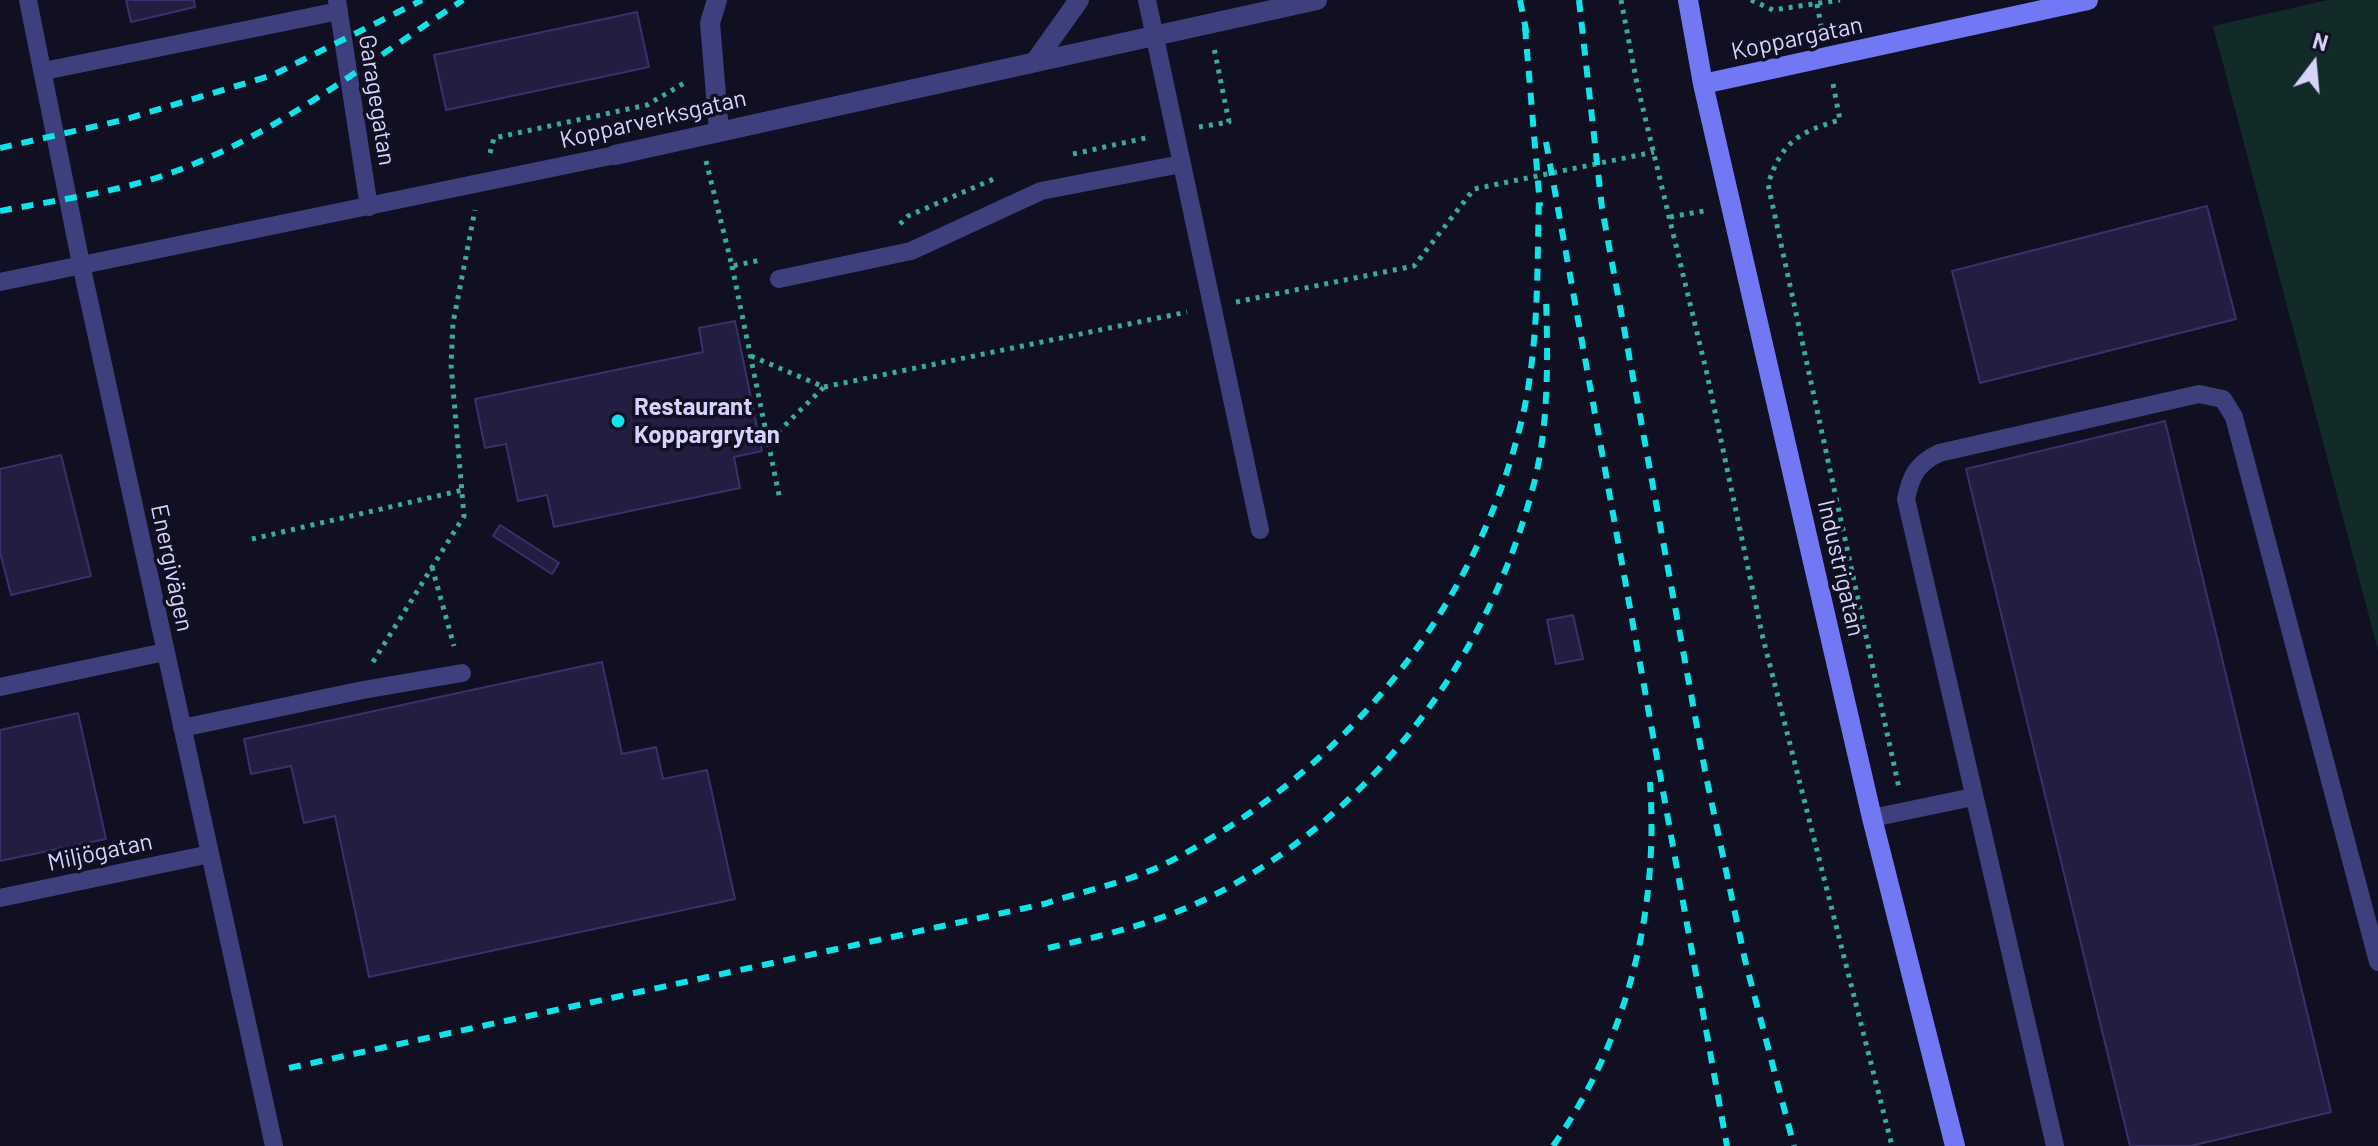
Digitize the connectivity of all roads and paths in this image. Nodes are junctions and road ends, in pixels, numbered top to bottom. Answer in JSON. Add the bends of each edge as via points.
{"nodes":[{"id":1,"x":28,"y":0,"type":"edge"},
{"id":2,"x":717,"y":0,"type":"edge"},
{"id":3,"x":1079,"y":0,"type":"edge"},
{"id":4,"x":1147,"y":0,"type":"edge"},
{"id":5,"x":1317,"y":0,"type":"edge"},
{"id":6,"x":1621,"y":0,"type":"edge"},
{"id":7,"x":1688,"y":0,"type":"edge"},
{"id":8,"x":1751,"y":0,"type":"edge"},
{"id":9,"x":1840,"y":0,"type":"edge"},
{"id":10,"x":2088,"y":0,"type":"edge"},
{"id":11,"x":1817,"y":4,"type":"junction"},
{"id":12,"x":338,"y":5,"type":"edge"},
{"id":13,"x":1209,"y":23,"type":"junction"},
{"id":14,"x":1153,"y":35,"type":"junction"},
{"id":15,"x":1037,"y":59,"type":"junction"},
{"id":16,"x":1828,"y":60,"type":"junction"},
{"id":17,"x":44,"y":71,"type":"junction"},
{"id":18,"x":1703,"y":84,"type":"junction"},
{"id":19,"x":1174,"y":132,"type":"junction"},
{"id":20,"x":710,"y":133,"type":"junction"},
{"id":21,"x":1654,"y":152,"type":"junction"},
{"id":22,"x":615,"y":155,"type":"joint"},
{"id":23,"x":1060,"y":157,"type":"dead end"},
{"id":24,"x":1181,"y":164,"type":"junction"},
{"id":25,"x":1004,"y":175,"type":"dead end"},
{"id":26,"x":480,"y":185,"type":"junction"},
{"id":27,"x":369,"y":207,"type":"junction"},
{"id":28,"x":893,"y":231,"type":"dead end"},
{"id":29,"x":776,"y":257,"type":"dead end"},
{"id":30,"x":81,"y":264,"type":"junction"},
{"id":31,"x":732,"y":266,"type":"junction"},
{"id":32,"x":779,"y":279,"type":"dead end"},
{"id":33,"x":0,"y":282,"type":"edge"},
{"id":34,"x":1212,"y":307,"type":"junction"},
{"id":35,"x":751,"y":356,"type":"junction"},
{"id":36,"x":824,"y":387,"type":"junction"},
{"id":37,"x":768,"y":442,"type":"junction"},
{"id":38,"x":463,"y":490,"type":"junction"},
{"id":39,"x":780,"y":500,"type":"dead end"},
{"id":40,"x":1260,"y":530,"type":"dead end"},
{"id":41,"x":252,"y":539,"type":"dead end"},
{"id":42,"x":432,"y":567,"type":"junction"},
{"id":43,"x":165,"y":652,"type":"junction"},
{"id":44,"x":462,"y":673,"type":"joint"},
{"id":45,"x":0,"y":687,"type":"edge"},
{"id":46,"x":363,"y":690,"type":"junction"},
{"id":47,"x":182,"y":728,"type":"junction"},
{"id":48,"x":1973,"y":797,"type":"junction"},
{"id":49,"x":1904,"y":812,"type":"junction"},
{"id":50,"x":1872,"y":818,"type":"junction"},
{"id":51,"x":210,"y":854,"type":"junction"},
{"id":52,"x":0,"y":898,"type":"edge"},
{"id":53,"x":2378,"y":962,"type":"edge"},
{"id":54,"x":274,"y":1146,"type":"edge"},
{"id":55,"x":1892,"y":1146,"type":"edge"},
{"id":56,"x":1955,"y":1146,"type":"edge"},
{"id":57,"x":2055,"y":1146,"type":"edge"}],
"edges":[{"from":1,"to":17,"type":"lane","name":"Energivägen"},
{"from":2,"to":20,"type":"street","via":[[710,23]]},
{"from":3,"to":15,"type":"street"},
{"from":4,"to":14,"type":"lane"},
{"from":5,"to":13,"type":"street","name":"Kopparverksgatan"},
{"from":6,"to":21,"type":"path"},
{"from":7,"to":18,"type":"street","name":"Industrigatan"},
{"from":8,"to":11,"type":"path","via":[[1773,10]]},
{"from":9,"to":11,"type":"path"},
{"from":10,"to":16,"type":"street","name":"Koppargatan"},
{"from":11,"to":16,"type":"path"},
{"from":12,"to":17,"type":"lane"},
{"from":12,"to":27,"type":"lane","name":"Garagegatan"},
{"from":13,"to":14,"type":"street","name":"Kopparverksgatan"},
{"from":13,"to":19,"type":"path","via":[[1229,122]]},
{"from":14,"to":15,"type":"street","name":"Kopparverksgatan"},
{"from":14,"to":19,"type":"lane"},
{"from":15,"to":20,"type":"street","name":"Kopparverksgatan"},
{"from":16,"to":18,"type":"street","name":"Koppargatan"},
{"from":16,"to":49,"type":"path","via":[[1840,120],[1791,141],[1776,158],[1768,184]]},
{"from":17,"to":30,"type":"lane","name":"Energivägen"},
{"from":18,"to":50,"type":"street","name":"Industrigatan"},
{"from":19,"to":23,"type":"path"},
{"from":19,"to":24,"type":"lane"},
{"from":20,"to":22,"type":"street","name":"Kopparverksgatan"},
{"from":20,"to":26,"type":"path","via":[[689,80],[647,105],[494,138]]},
{"from":20,"to":31,"type":"path"},
{"from":21,"to":34,"type":"path","via":[[1474,189],[1414,266]]},
{"from":21,"to":55,"type":"path","via":[[1762,634]]},
{"from":22,"to":26,"type":"lane","name":"Kopparverksgatan"},
{"from":24,"to":32,"type":"lane","via":[[1041,191],[911,251]]},
{"from":24,"to":34,"type":"lane"},
{"from":25,"to":28,"type":"path","via":[[908,216]]},
{"from":26,"to":27,"type":"lane","name":"Kopparverksgatan"},
{"from":26,"to":38,"type":"path","via":[[453,323],[451,365]]},
{"from":27,"to":30,"type":"lane","name":"Kopparverksgatan"},
{"from":29,"to":31,"type":"path"},
{"from":30,"to":33,"type":"lane","name":"Kopparverksgatan"},
{"from":30,"to":43,"type":"lane","name":"Energivägen"},
{"from":31,"to":35,"type":"path"},
{"from":34,"to":36,"type":"path"},
{"from":34,"to":40,"type":"lane"},
{"from":35,"to":36,"type":"path"},
{"from":35,"to":37,"type":"path"},
{"from":36,"to":37,"type":"path"},
{"from":37,"to":39,"type":"path"},
{"from":38,"to":41,"type":"path"},
{"from":38,"to":42,"type":"path","via":[[464,516]]},
{"from":42,"to":44,"type":"path"},
{"from":42,"to":46,"type":"path","via":[[375,656]]},
{"from":43,"to":45,"type":"lane"},
{"from":43,"to":47,"type":"lane","name":"Energivägen"},
{"from":44,"to":46,"type":"lane"},
{"from":46,"to":47,"type":"lane"},
{"from":47,"to":51,"type":"lane","name":"Energivägen"},
{"from":48,"to":49,"type":"lane"},
{"from":48,"to":53,"type":"lane","via":[[1906,499],[1911,476],[1939,453],[2199,394],[2223,399],[2234,417]]},
{"from":48,"to":57,"type":"lane"},
{"from":49,"to":50,"type":"lane"},
{"from":50,"to":56,"type":"street","name":"Industrigatan"},
{"from":51,"to":52,"type":"lane","name":"Miljögatan"},
{"from":51,"to":54,"type":"lane","name":"Energivägen"}]}
